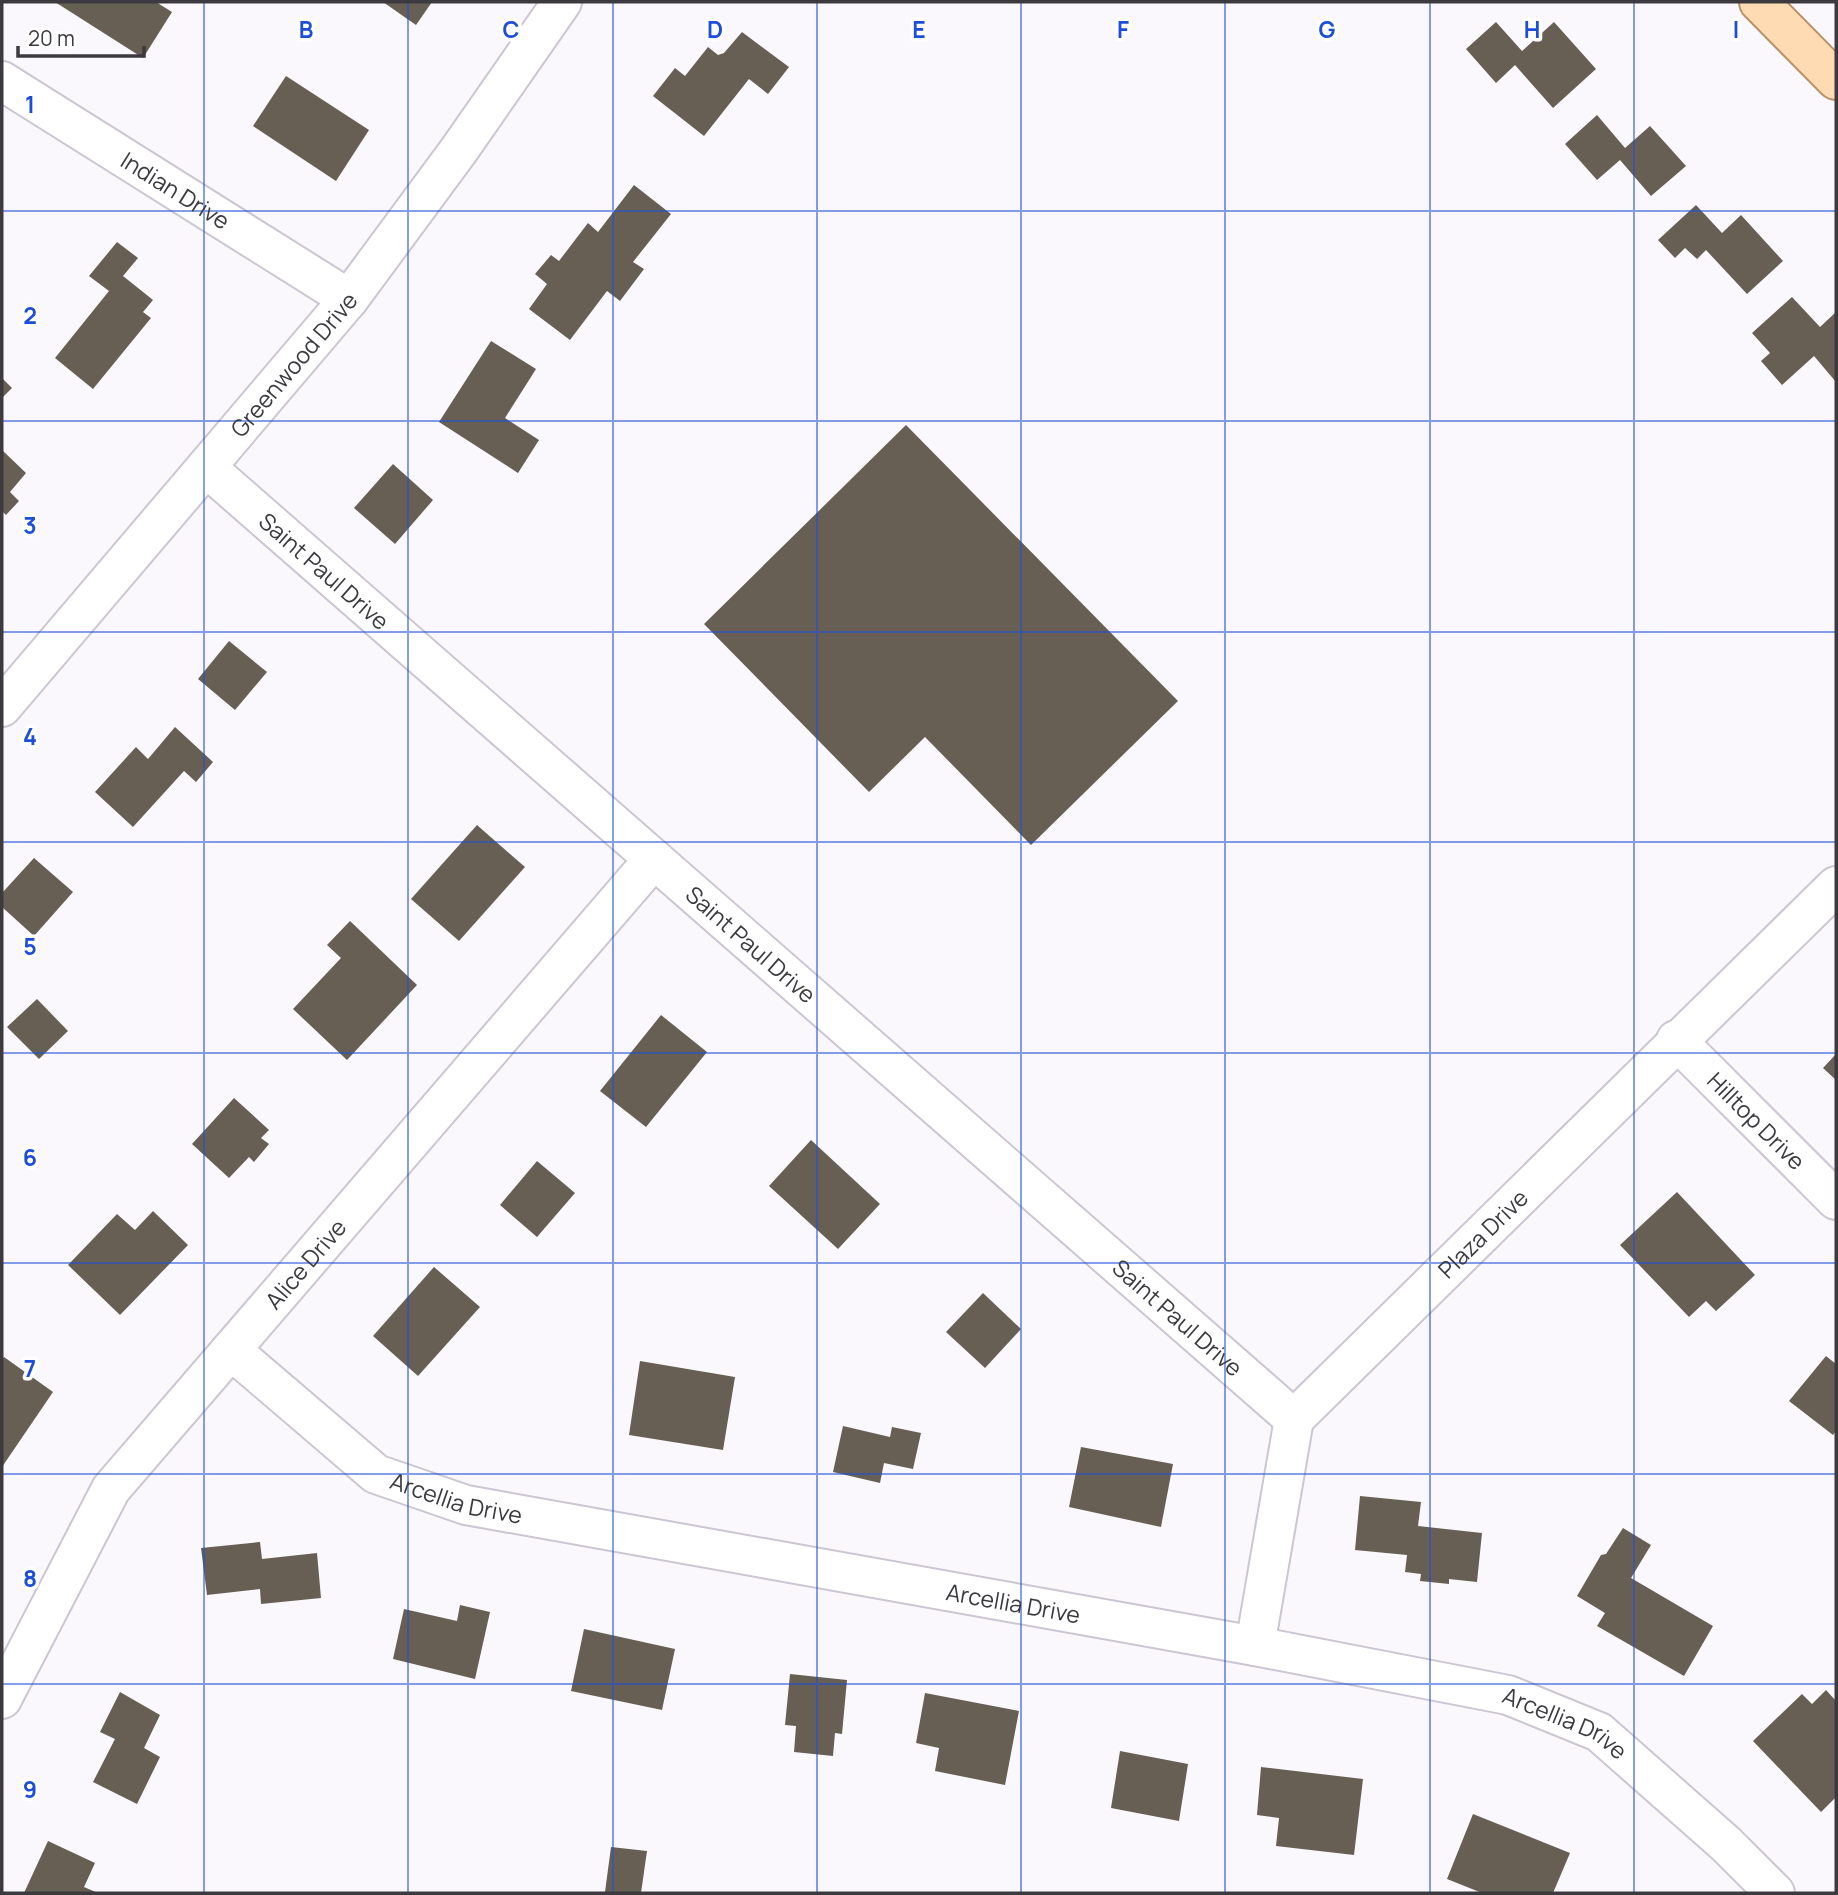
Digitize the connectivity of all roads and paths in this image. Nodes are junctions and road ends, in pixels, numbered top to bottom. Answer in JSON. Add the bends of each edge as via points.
{"nodes":[{"id":1,"x":562,"y":2,"type":"edge"},
{"id":2,"x":1759,"y":2,"type":"edge"},
{"id":3,"x":1836,"y":80,"type":"edge"},
{"id":4,"x":2,"y":81,"type":"edge"},
{"id":5,"x":349,"y":299,"type":"junction"},
{"id":6,"x":206,"y":468,"type":"junction"},
{"id":7,"x":2,"y":707,"type":"edge"},
{"id":8,"x":654,"y":859,"type":"junction"},
{"id":9,"x":1836,"y":886,"type":"edge"},
{"id":10,"x":1676,"y":1040,"type":"junction"},
{"id":11,"x":1836,"y":1200,"type":"edge"},
{"id":12,"x":232,"y":1350,"type":"junction"},
{"id":13,"x":1294,"y":1419,"type":"junction"},
{"id":14,"x":1255,"y":1646,"type":"junction"},
{"id":15,"x":2,"y":1699,"type":"edge"},
{"id":16,"x":1775,"y":1893,"type":"edge"}],
"edges":[{"from":1,"to":5,"type":"street","name":"Greenwood Drive"},
{"from":2,"to":3,"type":"main road"},
{"from":4,"to":5,"type":"street","name":"Indian Drive"},
{"from":5,"to":6,"type":"street","name":"Greenwood Drive"},
{"from":6,"to":7,"type":"street","name":"Greenwood Drive"},
{"from":6,"to":8,"type":"street","name":"Saint Paul Drive"},
{"from":8,"to":12,"type":"street","name":"Alice Drive"},
{"from":8,"to":13,"type":"street","name":"Saint Paul Drive"},
{"from":9,"to":10,"type":"street","name":"Plaza Drive"},
{"from":10,"to":11,"type":"street","name":"Hilltop Drive"},
{"from":10,"to":13,"type":"street","name":"Plaza Drive"},
{"from":12,"to":14,"type":"street","name":"Arcellia Drive","via":[[376,1474],[466,1505]]},
{"from":12,"to":15,"type":"street","name":"Alice Drive","via":[[111,1489]]},
{"from":13,"to":14,"type":"street"},
{"from":14,"to":16,"type":"street","name":"Arcellia Drive","via":[[1508,1695],[1599,1732]]}]}
